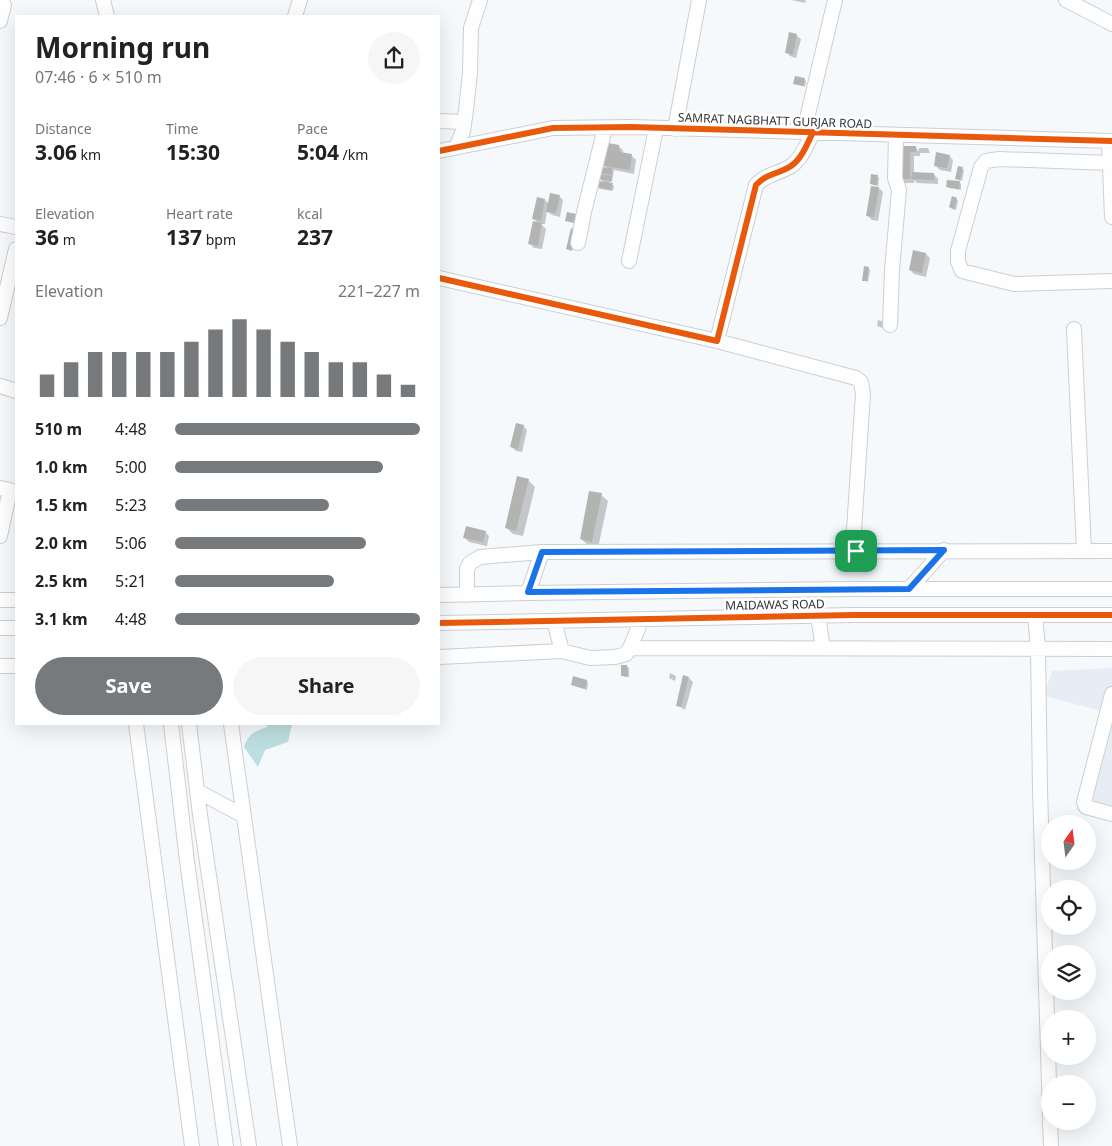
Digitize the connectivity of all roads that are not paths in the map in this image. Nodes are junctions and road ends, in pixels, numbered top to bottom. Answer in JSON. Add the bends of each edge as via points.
{"nodes":[{"id":1,"x":103,"y":0,"type":"edge"},
{"id":2,"x":300,"y":0,"type":"edge"},
{"id":3,"x":480,"y":0,"type":"edge"},
{"id":4,"x":699,"y":0,"type":"edge"},
{"id":5,"x":835,"y":0,"type":"edge"},
{"id":6,"x":1066,"y":0,"type":"edge"},
{"id":7,"x":4,"y":5,"type":"dead end"},
{"id":8,"x":107,"y":15,"type":"edge"},
{"id":9,"x":295,"y":15,"type":"edge"},
{"id":10,"x":0,"y":21,"type":"edge"},
{"id":11,"x":1112,"y":24,"type":"edge"},
{"id":12,"x":440,"y":121,"type":"edge"},
{"id":13,"x":464,"y":122,"type":"junction"},
{"id":14,"x":605,"y":128,"type":"junction"},
{"id":15,"x":656,"y":129,"type":"junction"},
{"id":16,"x":675,"y":129,"type":"junction"},
{"id":17,"x":808,"y":132,"type":"junction"},
{"id":18,"x":896,"y":136,"type":"junction"},
{"id":19,"x":1110,"y":141,"type":"edge"},
{"id":20,"x":456,"y":147,"type":"junction"},
{"id":21,"x":440,"y":150,"type":"edge"},
{"id":22,"x":1110,"y":164,"type":"junction"},
{"id":23,"x":1112,"y":217,"type":"edge"},
{"id":24,"x":0,"y":224,"type":"edge"},
{"id":25,"x":15,"y":227,"type":"edge"},
{"id":26,"x":578,"y":243,"type":"dead end"},
{"id":27,"x":15,"y":253,"type":"edge"},
{"id":28,"x":629,"y":261,"type":"dead end"},
{"id":29,"x":440,"y":278,"type":"edge"},
{"id":30,"x":1112,"y":281,"type":"edge"},
{"id":31,"x":0,"y":318,"type":"edge"},
{"id":32,"x":890,"y":325,"type":"dead end"},
{"id":33,"x":1074,"y":329,"type":"dead end"},
{"id":34,"x":717,"y":341,"type":"junction"},
{"id":35,"x":0,"y":386,"type":"edge"},
{"id":36,"x":15,"y":391,"type":"edge"},
{"id":37,"x":0,"y":488,"type":"edge"},
{"id":38,"x":0,"y":536,"type":"edge"},
{"id":39,"x":944,"y":550,"type":"junction"},
{"id":40,"x":856,"y":551,"type":"junction"},
{"id":41,"x":1084,"y":551,"type":"junction"},
{"id":42,"x":1112,"y":551,"type":"edge"},
{"id":43,"x":542,"y":552,"type":"junction"},
{"id":44,"x":909,"y":589,"type":"junction"},
{"id":45,"x":1112,"y":589,"type":"edge"},
{"id":46,"x":528,"y":592,"type":"junction"},
{"id":47,"x":440,"y":595,"type":"edge"},
{"id":48,"x":468,"y":595,"type":"junction"},
{"id":49,"x":0,"y":600,"type":"edge"},
{"id":50,"x":15,"y":600,"type":"edge"},
{"id":51,"x":1112,"y":614,"type":"edge"},
{"id":52,"x":1035,"y":615,"type":"junction"},
{"id":53,"x":818,"y":616,"type":"junction"},
{"id":54,"x":642,"y":619,"type":"junction"},
{"id":55,"x":554,"y":620,"type":"junction"},
{"id":56,"x":440,"y":623,"type":"edge"},
{"id":57,"x":0,"y":628,"type":"edge"},
{"id":58,"x":15,"y":628,"type":"edge"},
{"id":59,"x":630,"y":648,"type":"junction"},
{"id":60,"x":823,"y":648,"type":"junction"},
{"id":61,"x":1038,"y":648,"type":"junction"},
{"id":62,"x":1112,"y":649,"type":"edge"},
{"id":63,"x":562,"y":651,"type":"junction"},
{"id":64,"x":440,"y":657,"type":"edge"},
{"id":65,"x":0,"y":666,"type":"edge"},
{"id":66,"x":15,"y":666,"type":"edge"},
{"id":67,"x":1112,"y":694,"type":"edge"},
{"id":68,"x":136,"y":725,"type":"edge"},
{"id":69,"x":171,"y":725,"type":"edge"},
{"id":70,"x":189,"y":725,"type":"edge"},
{"id":71,"x":231,"y":725,"type":"edge"},
{"id":72,"x":197,"y":791,"type":"junction"},
{"id":73,"x":1112,"y":814,"type":"edge"},
{"id":74,"x":244,"y":816,"type":"junction"},
{"id":75,"x":1049,"y":1075,"type":"edge"},
{"id":76,"x":1050,"y":1130,"type":"edge"},
{"id":77,"x":192,"y":1146,"type":"edge"},
{"id":78,"x":226,"y":1146,"type":"edge"},
{"id":79,"x":249,"y":1146,"type":"edge"},
{"id":80,"x":290,"y":1146,"type":"edge"},
{"id":81,"x":1051,"y":1146,"type":"edge"}],
"edges":[{"from":1,"to":8,"type":"street"},
{"from":2,"to":9,"type":"street"},
{"from":3,"to":13,"type":"street","via":[[471,28]]},
{"from":4,"to":16,"type":"street"},
{"from":5,"to":17,"type":"street"},
{"from":6,"to":11,"type":"street"},
{"from":7,"to":10,"type":"street"},
{"from":12,"to":13,"type":"street"},
{"from":13,"to":20,"type":"street"},
{"from":14,"to":15,"type":"street","name":"SAMRAT NAGBHATT GURJAR ROAD"},
{"from":14,"to":20,"type":"street","name":"SAMRAT NAGBHATT GURJAR ROAD","via":[[553,128]]},
{"from":14,"to":26,"type":"street"},
{"from":15,"to":16,"type":"street","name":"SAMRAT NAGBHATT GURJAR ROAD"},
{"from":15,"to":28,"type":"street"},
{"from":16,"to":17,"type":"street","name":"SAMRAT NAGBHATT GURJAR ROAD"},
{"from":17,"to":18,"type":"street","name":"SAMRAT NAGBHATT GURJAR ROAD"},
{"from":17,"to":34,"type":"street","via":[[802,154],[792,166],[763,177],[756,185]]},
{"from":18,"to":19,"type":"street","name":"SAMRAT NAGBHATT GURJAR ROAD"},
{"from":18,"to":32,"type":"street","via":[[895,178],[899,190]]},
{"from":19,"to":22,"type":"street"},
{"from":20,"to":21,"type":"street","name":"SAMRAT NAGBHATT GURJAR ROAD"},
{"from":22,"to":23,"type":"street"},
{"from":22,"to":30,"type":"street","via":[[986,161],[981,167],[958,251],[958,262],[962,271],[1014,284]]},
{"from":24,"to":25,"type":"street"},
{"from":27,"to":31,"type":"street"},
{"from":29,"to":34,"type":"street"},
{"from":33,"to":41,"type":"street"},
{"from":34,"to":40,"type":"street","via":[[861,382],[863,394],[854,530]]},
{"from":35,"to":36,"type":"street"},
{"from":37,"to":38,"type":"street","via":[[10,490]]},
{"from":39,"to":40,"type":"street"},
{"from":39,"to":41,"type":"street"},
{"from":39,"to":44,"type":"street"},
{"from":40,"to":43,"type":"street"},
{"from":41,"to":42,"type":"street"},
{"from":43,"to":46,"type":"street"},
{"from":43,"to":48,"type":"street","via":[[480,557],[470,562],[467,569]]},
{"from":44,"to":45,"type":"street","name":"MAIDAWAS ROAD"},
{"from":44,"to":46,"type":"street","name":"MAIDAWAS ROAD"},
{"from":46,"to":48,"type":"street","name":"MAIDAWAS ROAD"},
{"from":47,"to":48,"type":"street","name":"MAIDAWAS ROAD"},
{"from":49,"to":50,"type":"street"},
{"from":51,"to":52,"type":"street","name":"MAIDAWAS ROAD"},
{"from":52,"to":53,"type":"street","name":"MAIDAWAS ROAD"},
{"from":52,"to":61,"type":"street"},
{"from":53,"to":54,"type":"street","name":"MAIDAWAS ROAD"},
{"from":53,"to":60,"type":"street"},
{"from":54,"to":55,"type":"street","name":"MAIDAWAS ROAD"},
{"from":54,"to":59,"type":"street"},
{"from":55,"to":56,"type":"street","name":"MAIDAWAS ROAD"},
{"from":55,"to":63,"type":"street"},
{"from":57,"to":58,"type":"street"},
{"from":59,"to":60,"type":"street"},
{"from":59,"to":63,"type":"street","via":[[626,654],[615,657],[590,658]]},
{"from":60,"to":61,"type":"street"},
{"from":61,"to":62,"type":"street"},
{"from":61,"to":75,"type":"street"},
{"from":63,"to":64,"type":"street"},
{"from":65,"to":66,"type":"street"},
{"from":67,"to":73,"type":"street","via":[[1084,802],[1086,807]]},
{"from":68,"to":77,"type":"street"},
{"from":69,"to":78,"type":"street"},
{"from":70,"to":72,"type":"street"},
{"from":71,"to":74,"type":"street"},
{"from":72,"to":74,"type":"street"},
{"from":72,"to":79,"type":"street"},
{"from":74,"to":80,"type":"street"},
{"from":76,"to":81,"type":"street"}]}
